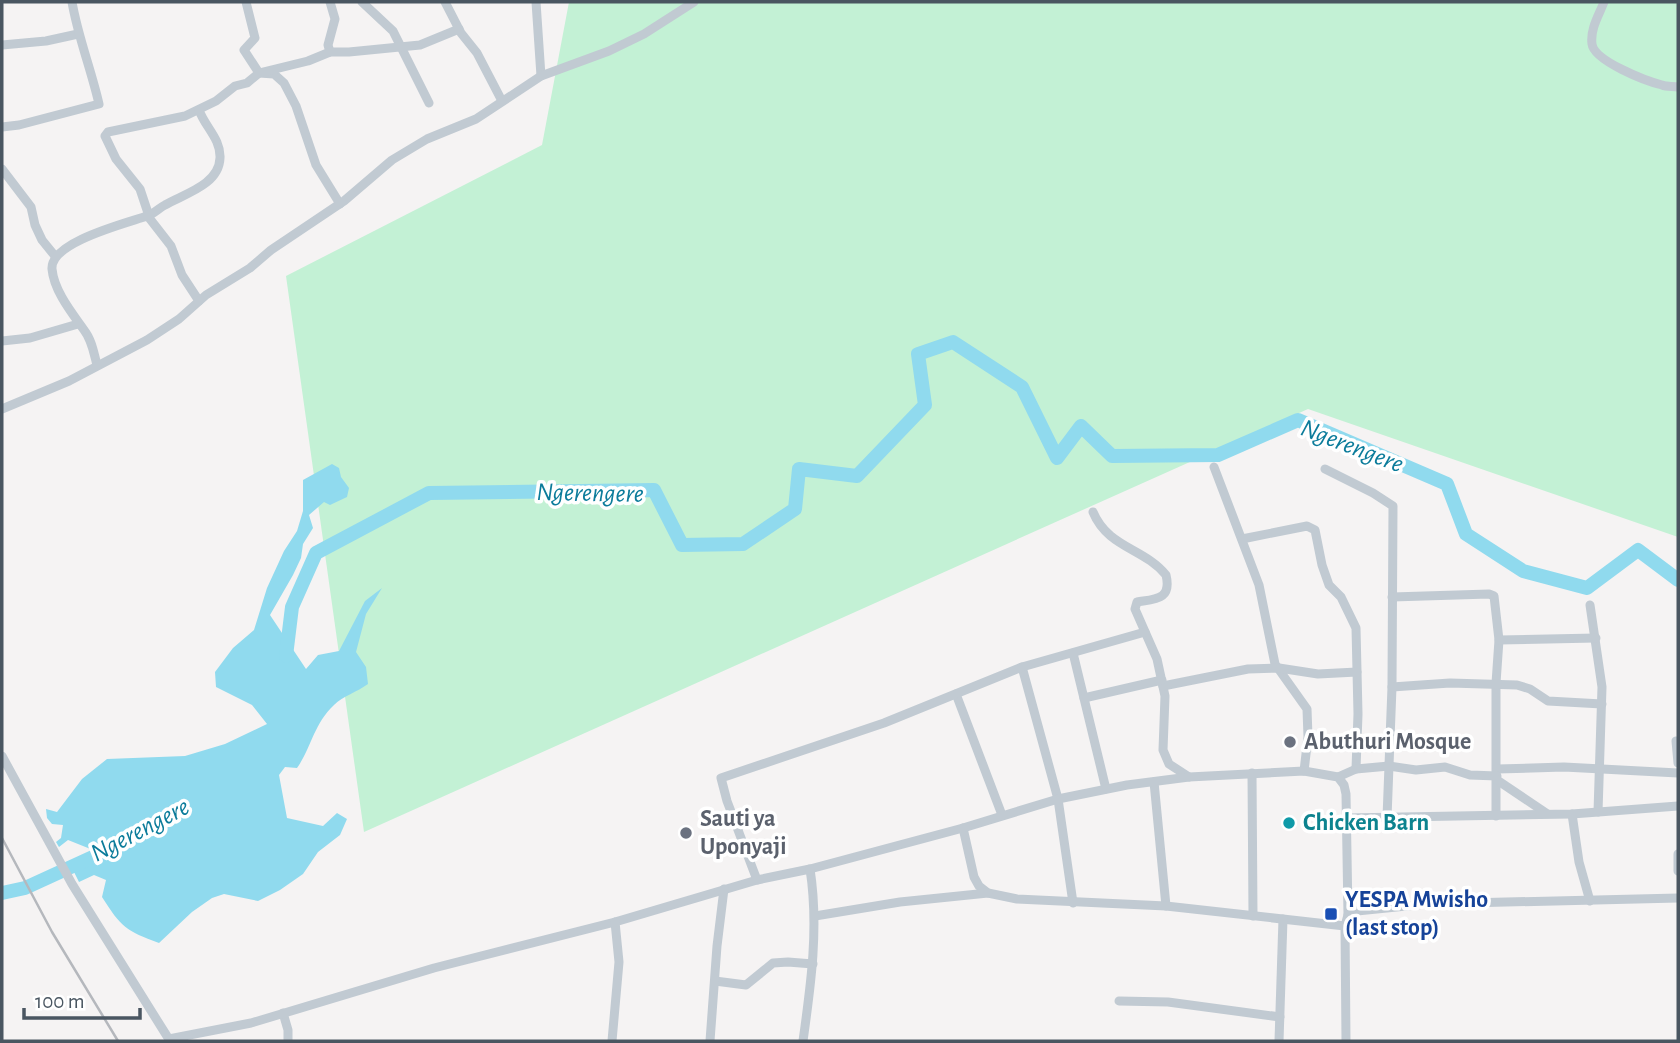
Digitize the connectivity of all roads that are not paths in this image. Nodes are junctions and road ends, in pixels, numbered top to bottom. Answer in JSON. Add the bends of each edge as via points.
{"nodes":[{"id":1,"x":72,"y":2,"type":"edge"},
{"id":2,"x":246,"y":2,"type":"edge"},
{"id":3,"x":330,"y":2,"type":"edge"},
{"id":4,"x":362,"y":2,"type":"edge"},
{"id":5,"x":445,"y":2,"type":"edge"},
{"id":6,"x":536,"y":2,"type":"edge"},
{"id":7,"x":694,"y":2,"type":"edge"},
{"id":8,"x":1604,"y":2,"type":"edge"},
{"id":9,"x":459,"y":29,"type":"junction"},
{"id":10,"x":78,"y":34,"type":"junction"},
{"id":11,"x":2,"y":45,"type":"edge"},
{"id":12,"x":399,"y":46,"type":"junction"},
{"id":13,"x":331,"y":52,"type":"junction"},
{"id":14,"x":259,"y":73,"type":"junction"},
{"id":15,"x":541,"y":76,"type":"junction"},
{"id":16,"x":1678,"y":87,"type":"edge"},
{"id":17,"x":502,"y":101,"type":"junction"},
{"id":18,"x":429,"y":103,"type":"dead end"},
{"id":19,"x":199,"y":110,"type":"junction"},
{"id":20,"x":2,"y":127,"type":"edge"},
{"id":21,"x":2,"y":169,"type":"edge"},
{"id":22,"x":340,"y":204,"type":"junction"},
{"id":23,"x":149,"y":216,"type":"junction"},
{"id":24,"x":55,"y":256,"type":"junction"},
{"id":25,"x":200,"y":302,"type":"junction"},
{"id":26,"x":78,"y":324,"type":"junction"},
{"id":27,"x":2,"y":341,"type":"edge"},
{"id":28,"x":97,"y":365,"type":"junction"},
{"id":29,"x":2,"y":409,"type":"edge"},
{"id":30,"x":1214,"y":467,"type":"dead end"},
{"id":31,"x":1325,"y":468,"type":"dead end"},
{"id":32,"x":1093,"y":512,"type":"dead end"},
{"id":33,"x":1242,"y":539,"type":"junction"},
{"id":34,"x":1392,"y":597,"type":"junction"},
{"id":35,"x":1590,"y":605,"type":"dead end"},
{"id":36,"x":1145,"y":632,"type":"junction"},
{"id":37,"x":1596,"y":638,"type":"junction"},
{"id":38,"x":1499,"y":640,"type":"junction"},
{"id":39,"x":1073,"y":653,"type":"junction"},
{"id":40,"x":1022,"y":667,"type":"junction"},
{"id":41,"x":1279,"y":668,"type":"junction"},
{"id":42,"x":1357,"y":672,"type":"junction"},
{"id":43,"x":1163,"y":683,"type":"junction"},
{"id":44,"x":1496,"y":683,"type":"junction"},
{"id":45,"x":1392,"y":687,"type":"junction"},
{"id":46,"x":956,"y":694,"type":"junction"},
{"id":47,"x":1084,"y":698,"type":"junction"},
{"id":48,"x":1602,"y":704,"type":"junction"},
{"id":49,"x":1676,"y":741,"type":"dead end"},
{"id":50,"x":2,"y":756,"type":"edge"},
{"id":51,"x":1678,"y":763,"type":"edge"},
{"id":52,"x":1389,"y":765,"type":"junction"},
{"id":53,"x":1598,"y":768,"type":"junction"},
{"id":54,"x":1356,"y":769,"type":"junction"},
{"id":55,"x":1304,"y":771,"type":"junction"},
{"id":56,"x":1252,"y":773,"type":"junction"},
{"id":57,"x":1678,"y":773,"type":"edge"},
{"id":58,"x":1497,"y":775,"type":"junction"},
{"id":59,"x":1189,"y":777,"type":"junction"},
{"id":60,"x":1338,"y":778,"type":"junction"},
{"id":61,"x":1154,"y":782,"type":"junction"},
{"id":62,"x":1106,"y":789,"type":"junction"},
{"id":63,"x":1058,"y":799,"type":"junction"},
{"id":64,"x":1678,"y":806,"type":"edge"},
{"id":65,"x":1598,"y":812,"type":"junction"},
{"id":66,"x":1548,"y":814,"type":"junction"},
{"id":67,"x":1572,"y":814,"type":"junction"},
{"id":68,"x":1002,"y":815,"type":"junction"},
{"id":69,"x":1496,"y":816,"type":"junction"},
{"id":70,"x":1346,"y":818,"type":"junction"},
{"id":71,"x":1387,"y":818,"type":"junction"},
{"id":72,"x":963,"y":828,"type":"junction"},
{"id":73,"x":1678,"y":854,"type":"edge"},
{"id":74,"x":810,"y":869,"type":"junction"},
{"id":75,"x":1678,"y":871,"type":"edge"},
{"id":76,"x":757,"y":880,"type":"junction"},
{"id":77,"x":724,"y":889,"type":"junction"},
{"id":78,"x":988,"y":893,"type":"junction"},
{"id":79,"x":1678,"y":898,"type":"edge"},
{"id":80,"x":1590,"y":901,"type":"junction"},
{"id":81,"x":1073,"y":903,"type":"junction"},
{"id":82,"x":1166,"y":906,"type":"junction"},
{"id":83,"x":1348,"y":915,"type":"junction"},
{"id":84,"x":815,"y":916,"type":"junction"},
{"id":85,"x":1253,"y":916,"type":"junction"},
{"id":86,"x":1283,"y":919,"type":"junction"},
{"id":87,"x":615,"y":922,"type":"junction"},
{"id":88,"x":1345,"y":926,"type":"junction"},
{"id":89,"x":813,"y":964,"type":"junction"},
{"id":90,"x":715,"y":981,"type":"junction"},
{"id":91,"x":1119,"y":1001,"type":"dead end"},
{"id":92,"x":283,"y":1013,"type":"junction"},
{"id":93,"x":1280,"y":1017,"type":"junction"},
{"id":94,"x":170,"y":1040,"type":"edge"},
{"id":95,"x":288,"y":1041,"type":"edge"},
{"id":96,"x":612,"y":1041,"type":"edge"},
{"id":97,"x":710,"y":1041,"type":"edge"},
{"id":98,"x":803,"y":1041,"type":"edge"},
{"id":99,"x":1279,"y":1041,"type":"edge"},
{"id":100,"x":1346,"y":1041,"type":"edge"}],
"edges":[{"from":1,"to":10,"type":"street"},
{"from":2,"to":14,"type":"street","via":[[255,38],[244,50]]},
{"from":3,"to":13,"type":"street","via":[[335,19],[328,46]]},
{"from":4,"to":12,"type":"street","via":[[393,31]]},
{"from":5,"to":9,"type":"street"},
{"from":6,"to":15,"type":"street"},
{"from":7,"to":15,"type":"street","via":[[623,45]]},
{"from":8,"to":16,"type":"street","via":[[1593,29],[1595,52],[1660,85]]},
{"from":9,"to":12,"type":"street","via":[[420,45]]},
{"from":9,"to":17,"type":"street"},
{"from":10,"to":11,"type":"street"},
{"from":10,"to":20,"type":"street","via":[[99,104]]},
{"from":12,"to":13,"type":"street"},
{"from":12,"to":18,"type":"street"},
{"from":13,"to":14,"type":"street"},
{"from":14,"to":19,"type":"street"},
{"from":14,"to":22,"type":"street","via":[[274,74],[284,83],[316,165]]},
{"from":15,"to":17,"type":"street"},
{"from":17,"to":22,"type":"street","via":[[476,119],[435,135],[392,160]]},
{"from":19,"to":23,"type":"street","via":[[216,139],[220,161],[196,190]]},
{"from":19,"to":23,"type":"street","via":[[113,130],[105,136],[140,189]]},
{"from":21,"to":24,"type":"street","via":[[30,207],[42,240]]},
{"from":22,"to":25,"type":"street"},
{"from":23,"to":24,"type":"street","via":[[109,227]]},
{"from":23,"to":25,"type":"street","via":[[171,246],[182,275]]},
{"from":24,"to":26,"type":"street","via":[[52,269]]},
{"from":25,"to":28,"type":"street","via":[[147,340]]},
{"from":26,"to":27,"type":"street"},
{"from":26,"to":28,"type":"street"},
{"from":28,"to":29,"type":"street"},
{"from":30,"to":33,"type":"street"},
{"from":31,"to":34,"type":"street","via":[[1393,506]]},
{"from":32,"to":36,"type":"street","via":[[1107,535],[1166,575],[1163,595],[1135,605]]},
{"from":33,"to":41,"type":"street","via":[[1259,585]]},
{"from":33,"to":42,"type":"street","via":[[1307,526],[1315,530],[1329,585],[1341,597],[1356,628]]},
{"from":34,"to":38,"type":"street","via":[[1492,595]]},
{"from":34,"to":45,"type":"street"},
{"from":35,"to":37,"type":"street"},
{"from":36,"to":39,"type":"street"},
{"from":36,"to":43,"type":"street"},
{"from":37,"to":38,"type":"street"},
{"from":37,"to":48,"type":"street"},
{"from":38,"to":44,"type":"street"},
{"from":39,"to":40,"type":"street"},
{"from":39,"to":47,"type":"street"},
{"from":40,"to":46,"type":"street"},
{"from":40,"to":63,"type":"street"},
{"from":41,"to":42,"type":"street","via":[[1318,674]]},
{"from":41,"to":43,"type":"street"},
{"from":41,"to":55,"type":"street","via":[[1307,709]]},
{"from":42,"to":54,"type":"street"},
{"from":43,"to":47,"type":"street"},
{"from":43,"to":59,"type":"street","via":[[1163,750],[1169,764]]},
{"from":44,"to":45,"type":"street"},
{"from":44,"to":48,"type":"street","via":[[1524,686],[1548,701]]},
{"from":44,"to":58,"type":"street"},
{"from":45,"to":52,"type":"street"},
{"from":46,"to":68,"type":"street"},
{"from":46,"to":76,"type":"street","via":[[721,778]]},
{"from":47,"to":62,"type":"street"},
{"from":48,"to":53,"type":"street"},
{"from":49,"to":51,"type":"street"},
{"from":50,"to":94,"type":"street","via":[[72,884]]},
{"from":52,"to":54,"type":"street"},
{"from":52,"to":58,"type":"street"},
{"from":52,"to":71,"type":"street"},
{"from":53,"to":57,"type":"street"},
{"from":53,"to":58,"type":"street"},
{"from":53,"to":65,"type":"street"},
{"from":54,"to":60,"type":"street"},
{"from":55,"to":56,"type":"street"},
{"from":55,"to":60,"type":"street"},
{"from":56,"to":59,"type":"street"},
{"from":56,"to":85,"type":"street"},
{"from":58,"to":66,"type":"street"},
{"from":58,"to":69,"type":"street"},
{"from":59,"to":61,"type":"street"},
{"from":60,"to":70,"type":"street","via":[[1345,789]]},
{"from":61,"to":62,"type":"street"},
{"from":61,"to":82,"type":"street"},
{"from":62,"to":63,"type":"street"},
{"from":63,"to":68,"type":"street"},
{"from":63,"to":81,"type":"street"},
{"from":64,"to":65,"type":"street"},
{"from":65,"to":67,"type":"street"},
{"from":66,"to":67,"type":"street"},
{"from":66,"to":69,"type":"street"},
{"from":67,"to":80,"type":"street"},
{"from":68,"to":72,"type":"street"},
{"from":69,"to":71,"type":"street"},
{"from":70,"to":71,"type":"street"},
{"from":70,"to":83,"type":"street"},
{"from":72,"to":74,"type":"street"},
{"from":72,"to":78,"type":"street","via":[[974,877]]},
{"from":73,"to":75,"type":"street"},
{"from":74,"to":76,"type":"street"},
{"from":74,"to":84,"type":"street"},
{"from":76,"to":77,"type":"street"},
{"from":77,"to":87,"type":"street"},
{"from":77,"to":90,"type":"street"},
{"from":78,"to":81,"type":"street"},
{"from":78,"to":84,"type":"street"},
{"from":79,"to":80,"type":"street"},
{"from":80,"to":83,"type":"street","via":[[1426,904]]},
{"from":81,"to":82,"type":"street"},
{"from":82,"to":85,"type":"street"},
{"from":83,"to":88,"type":"street"},
{"from":84,"to":89,"type":"street"},
{"from":85,"to":86,"type":"street"},
{"from":86,"to":88,"type":"street"},
{"from":86,"to":93,"type":"street"},
{"from":87,"to":92,"type":"street"},
{"from":87,"to":96,"type":"street","via":[[619,962]]},
{"from":88,"to":100,"type":"street"},
{"from":89,"to":90,"type":"street","via":[[773,963],[746,985]]},
{"from":89,"to":98,"type":"street"},
{"from":90,"to":97,"type":"street"},
{"from":91,"to":93,"type":"street","via":[[1168,1002]]},
{"from":92,"to":94,"type":"street"},
{"from":92,"to":95,"type":"street"},
{"from":93,"to":99,"type":"street"}]}
